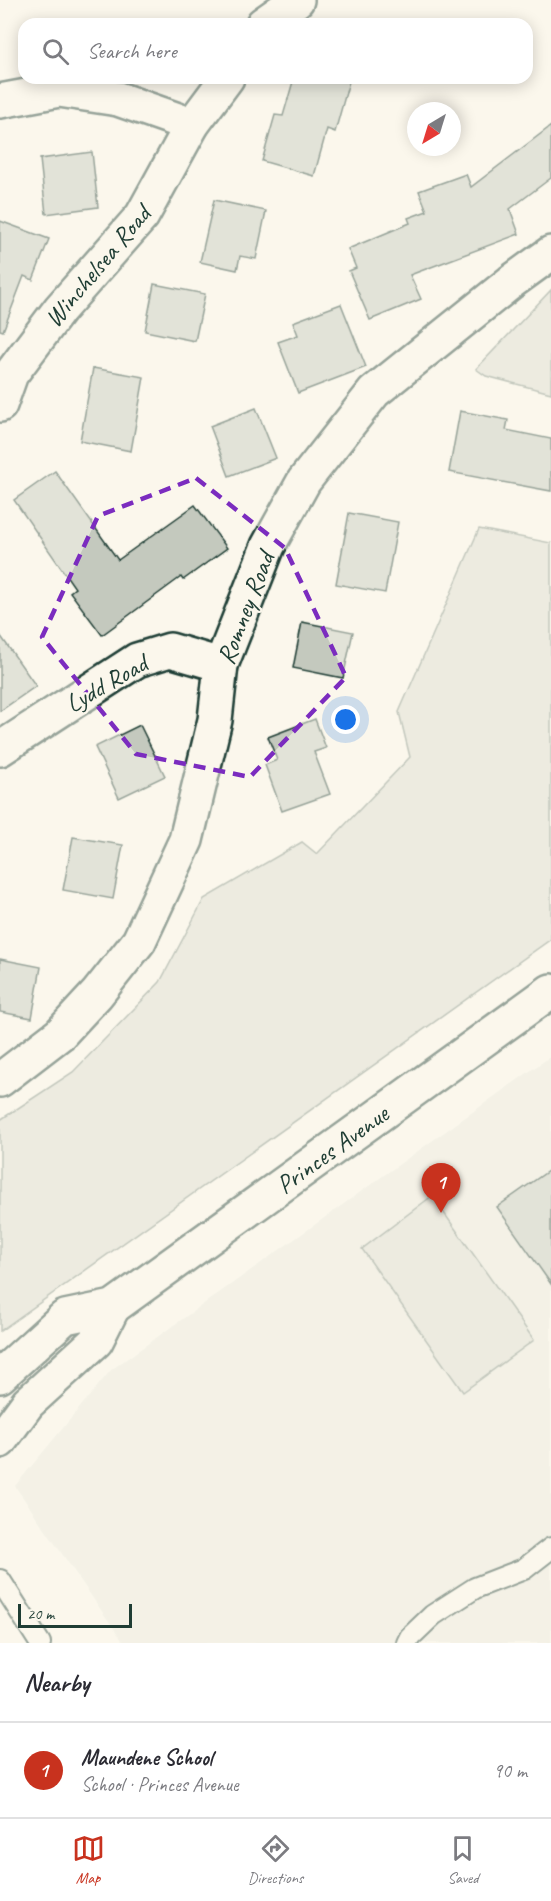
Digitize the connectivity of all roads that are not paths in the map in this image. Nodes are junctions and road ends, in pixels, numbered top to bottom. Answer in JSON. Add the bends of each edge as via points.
{"nodes":[{"id":1,"x":297,"y":0,"type":"edge"},
{"id":2,"x":272,"y":18,"type":"edge"},
{"id":3,"x":223,"y":84,"type":"edge"},
{"id":4,"x":0,"y":101,"type":"edge"},
{"id":5,"x":192,"y":125,"type":"junction"},
{"id":6,"x":551,"y":253,"type":"edge"},
{"id":7,"x":5,"y":371,"type":"edge"},
{"id":8,"x":0,"y":405,"type":"edge"},
{"id":9,"x":220,"y":665,"type":"junction"},
{"id":10,"x":0,"y":749,"type":"edge"},
{"id":11,"x":551,"y":991,"type":"edge"},
{"id":12,"x":0,"y":1080,"type":"edge"},
{"id":13,"x":113,"y":1307,"type":"junction"},
{"id":14,"x":0,"y":1376,"type":"edge"},
{"id":15,"x":0,"y":1441,"type":"edge"},
{"id":16,"x":551,"y":1548,"type":"edge"},
{"id":17,"x":0,"y":1580,"type":"edge"},
{"id":18,"x":40,"y":1643,"type":"edge"},
{"id":19,"x":407,"y":1643,"type":"edge"}],
"edges":[{"from":1,"to":2,"type":"street"},
{"from":3,"to":5,"type":"street","name":"Winchelsea Road"},
{"from":4,"to":5,"type":"street","via":[[58,90],[118,99]]},
{"from":5,"to":7,"type":"street","name":"Winchelsea Road","via":[[142,216]]},
{"from":6,"to":9,"type":"street","name":"Romney Road","via":[[374,392],[299,490],[268,546]]},
{"from":7,"to":8,"type":"street","name":"Winchelsea Road"},
{"from":9,"to":10,"type":"street","name":"Lydd Road","via":[[170,650],[136,660]]},
{"from":9,"to":12,"type":"street","name":"Romney Road","via":[[216,720],[186,840],[139,941],[60,1034]]},
{"from":11,"to":13,"type":"street","name":"Princes Avenue"},
{"from":13,"to":14,"type":"street","name":"Princes Avenue","via":[[65,1317]]},
{"from":13,"to":15,"type":"street","name":"Princes Avenue","via":[[96,1341],[28,1403]]},
{"from":16,"to":19,"type":"lane","via":[[524,1569],[475,1588],[433,1615]]},
{"from":17,"to":18,"type":"lane"}]}
